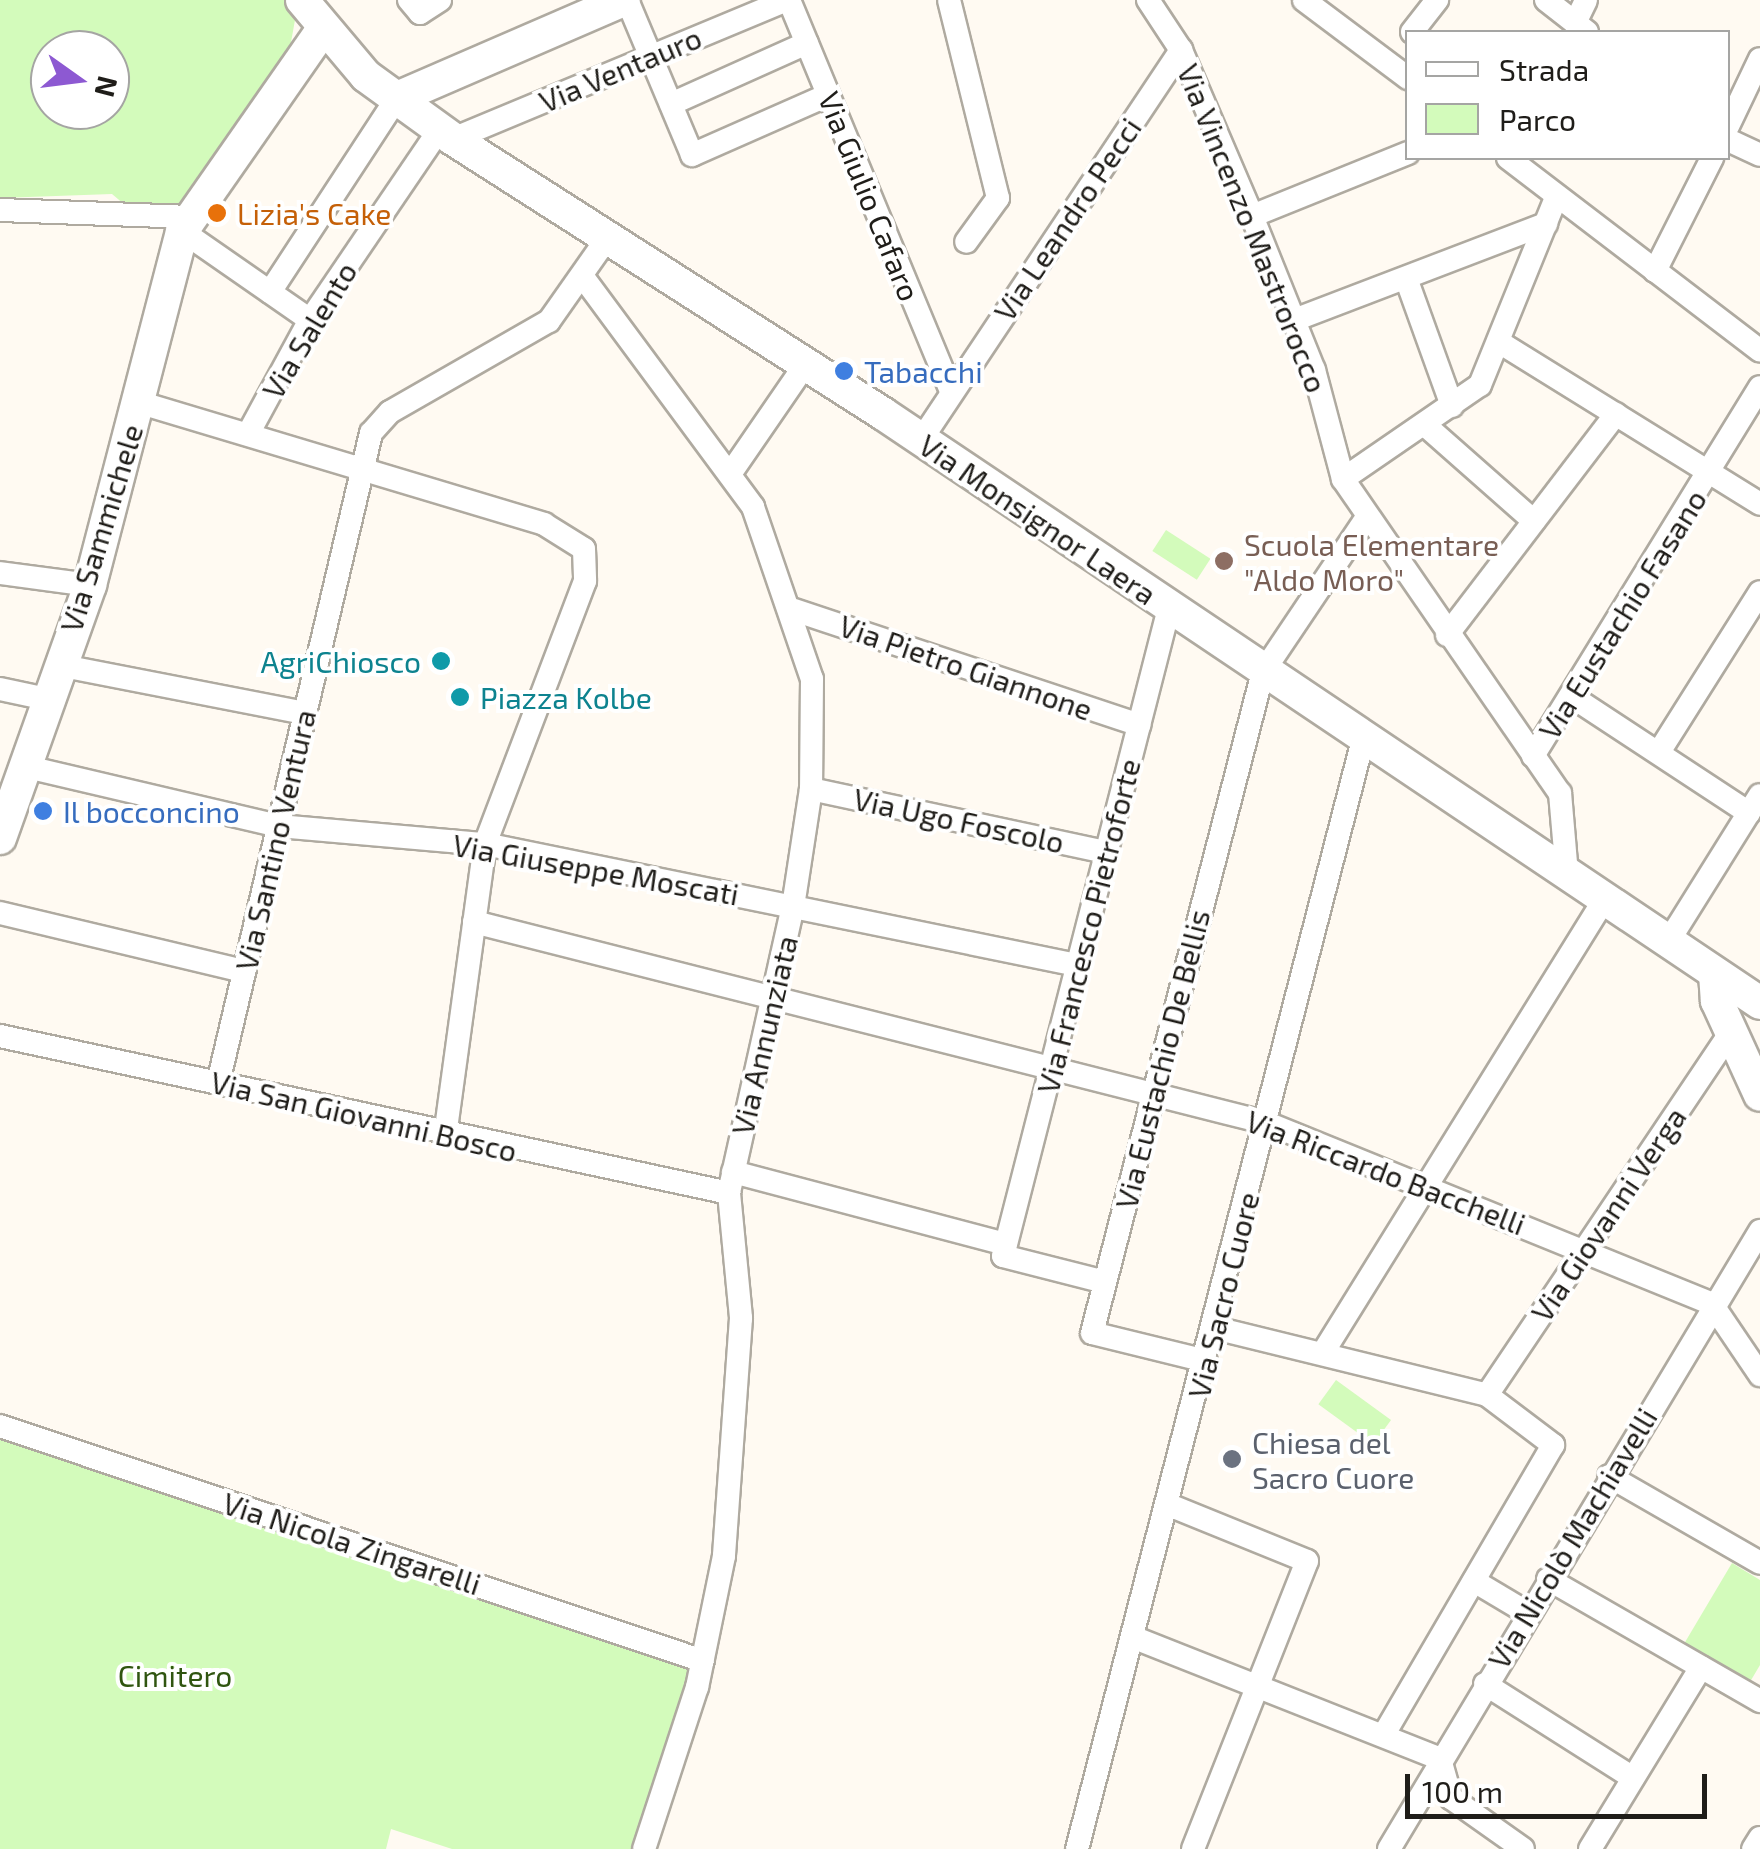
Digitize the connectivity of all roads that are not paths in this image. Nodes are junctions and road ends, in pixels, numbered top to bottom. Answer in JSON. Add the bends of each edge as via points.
{"nodes":[{"id":1,"x":302,"y":0,"type":"edge"},
{"id":2,"x":408,"y":0,"type":"edge"},
{"id":3,"x":440,"y":0,"type":"edge"},
{"id":4,"x":626,"y":0,"type":"edge"},
{"id":5,"x":788,"y":0,"type":"edge"},
{"id":6,"x":950,"y":0,"type":"edge"},
{"id":7,"x":1148,"y":0,"type":"edge"},
{"id":8,"x":1304,"y":0,"type":"edge"},
{"id":9,"x":1437,"y":0,"type":"edge"},
{"id":10,"x":1546,"y":0,"type":"edge"},
{"id":11,"x":1586,"y":0,"type":"edge"},
{"id":12,"x":569,"y":10,"type":"edge"},
{"id":13,"x":1582,"y":28,"type":"edge"},
{"id":14,"x":322,"y":30,"type":"junction"},
{"id":15,"x":1414,"y":30,"type":"edge"},
{"id":16,"x":807,"y":44,"type":"junction"},
{"id":17,"x":1181,"y":50,"type":"junction"},
{"id":18,"x":651,"y":56,"type":"junction"},
{"id":19,"x":1760,"y":59,"type":"edge"},
{"id":20,"x":1398,"y":71,"type":"edge"},
{"id":21,"x":828,"y":95,"type":"junction"},
{"id":22,"x":398,"y":98,"type":"junction"},
{"id":23,"x":671,"y":104,"type":"junction"},
{"id":24,"x":1730,"y":122,"type":"edge"},
{"id":25,"x":446,"y":134,"type":"junction"},
{"id":26,"x":1730,"y":141,"type":"edge"},
{"id":27,"x":1405,"y":154,"type":"edge"},
{"id":28,"x":1760,"y":155,"type":"edge"},
{"id":29,"x":1510,"y":160,"type":"edge"},
{"id":30,"x":1711,"y":160,"type":"edge"},
{"id":31,"x":1556,"y":198,"type":"junction"},
{"id":32,"x":0,"y":210,"type":"edge"},
{"id":33,"x":1252,"y":216,"type":"junction"},
{"id":34,"x":187,"y":224,"type":"junction"},
{"id":35,"x":1546,"y":224,"type":"junction"},
{"id":36,"x":606,"y":240,"type":"junction"},
{"id":37,"x":966,"y":242,"type":"dead end"},
{"id":38,"x":1655,"y":271,"type":"junction"},
{"id":39,"x":583,"y":277,"type":"junction"},
{"id":40,"x":1406,"y":278,"type":"junction"},
{"id":41,"x":270,"y":292,"type":"junction"},
{"id":42,"x":310,"y":320,"type":"junction"},
{"id":43,"x":1294,"y":320,"type":"junction"},
{"id":44,"x":1499,"y":342,"type":"junction"},
{"id":45,"x":1760,"y":352,"type":"edge"},
{"id":46,"x":806,"y":365,"type":"junction"},
{"id":47,"x":1760,"y":388,"type":"edge"},
{"id":48,"x":950,"y":391,"type":"junction"},
{"id":49,"x":138,"y":402,"type":"junction"},
{"id":50,"x":1452,"y":406,"type":"junction"},
{"id":51,"x":1616,"y":414,"type":"junction"},
{"id":52,"x":1425,"y":425,"type":"junction"},
{"id":53,"x":248,"y":434,"type":"junction"},
{"id":54,"x":921,"y":440,"type":"junction"},
{"id":55,"x":364,"y":468,"type":"junction"},
{"id":56,"x":1712,"y":472,"type":"junction"},
{"id":57,"x":730,"y":474,"type":"junction"},
{"id":58,"x":1343,"y":479,"type":"junction"},
{"id":59,"x":1760,"y":504,"type":"edge"},
{"id":60,"x":1367,"y":517,"type":"junction"},
{"id":61,"x":1534,"y":521,"type":"junction"},
{"id":62,"x":0,"y":573,"type":"edge"},
{"id":63,"x":90,"y":585,"type":"junction"},
{"id":64,"x":1760,"y":592,"type":"edge"},
{"id":65,"x":1169,"y":608,"type":"junction"},
{"id":66,"x":794,"y":610,"type":"junction"},
{"id":67,"x":1447,"y":635,"type":"junction"},
{"id":68,"x":58,"y":665,"type":"junction"},
{"id":69,"x":1263,"y":672,"type":"junction"},
{"id":70,"x":0,"y":688,"type":"edge"},
{"id":71,"x":1572,"y":696,"type":"junction"},
{"id":72,"x":46,"y":699,"type":"junction"},
{"id":73,"x":305,"y":713,"type":"junction"},
{"id":74,"x":1139,"y":725,"type":"junction"},
{"id":75,"x":1364,"y":740,"type":"junction"},
{"id":76,"x":1659,"y":752,"type":"junction"},
{"id":77,"x":1533,"y":756,"type":"junction"},
{"id":78,"x":13,"y":781,"type":"edge"},
{"id":79,"x":811,"y":788,"type":"junction"},
{"id":80,"x":1755,"y":804,"type":"edge"},
{"id":81,"x":278,"y":826,"type":"junction"},
{"id":82,"x":0,"y":838,"type":"edge"},
{"id":83,"x":485,"y":844,"type":"junction"},
{"id":84,"x":1106,"y":852,"type":"junction"},
{"id":85,"x":1567,"y":875,"type":"junction"},
{"id":86,"x":1604,"y":900,"type":"junction"},
{"id":87,"x":793,"y":906,"type":"junction"},
{"id":88,"x":0,"y":912,"type":"edge"},
{"id":89,"x":474,"y":922,"type":"junction"},
{"id":90,"x":1668,"y":942,"type":"junction"},
{"id":91,"x":1078,"y":965,"type":"junction"},
{"id":92,"x":244,"y":971,"type":"junction"},
{"id":93,"x":1715,"y":974,"type":"junction"},
{"id":94,"x":1757,"y":995,"type":"edge"},
{"id":95,"x":773,"y":998,"type":"junction"},
{"id":96,"x":1730,"y":1034,"type":"junction"},
{"id":97,"x":0,"y":1036,"type":"edge"},
{"id":98,"x":1051,"y":1069,"type":"junction"},
{"id":99,"x":218,"y":1083,"type":"junction"},
{"id":100,"x":1152,"y":1094,"type":"junction"},
{"id":101,"x":1760,"y":1095,"type":"edge"},
{"id":102,"x":1267,"y":1123,"type":"junction"},
{"id":103,"x":445,"y":1136,"type":"junction"},
{"id":104,"x":731,"y":1182,"type":"junction"},
{"id":105,"x":1424,"y":1184,"type":"junction"},
{"id":106,"x":1760,"y":1231,"type":"edge"},
{"id":107,"x":1006,"y":1244,"type":"junction"},
{"id":108,"x":1584,"y":1248,"type":"junction"},
{"id":109,"x":1105,"y":1282,"type":"junction"},
{"id":110,"x":1712,"y":1304,"type":"junction"},
{"id":111,"x":1215,"y":1328,"type":"junction"},
{"id":112,"x":1324,"y":1350,"type":"junction"},
{"id":113,"x":1206,"y":1361,"type":"junction"},
{"id":114,"x":1760,"y":1374,"type":"edge"},
{"id":115,"x":1488,"y":1395,"type":"junction"},
{"id":116,"x":0,"y":1426,"type":"edge"},
{"id":117,"x":1609,"y":1476,"type":"junction"},
{"id":118,"x":1169,"y":1504,"type":"junction"},
{"id":119,"x":1760,"y":1563,"type":"edge"},
{"id":120,"x":1548,"y":1579,"type":"junction"},
{"id":121,"x":1474,"y":1581,"type":"junction"},
{"id":122,"x":1526,"y":1612,"type":"junction"},
{"id":123,"x":1136,"y":1638,"type":"junction"},
{"id":124,"x":703,"y":1661,"type":"junction"},
{"id":125,"x":1701,"y":1667,"type":"junction"},
{"id":126,"x":1254,"y":1682,"type":"junction"},
{"id":127,"x":1485,"y":1684,"type":"junction"},
{"id":128,"x":1760,"y":1701,"type":"edge"},
{"id":129,"x":1386,"y":1731,"type":"junction"},
{"id":130,"x":1440,"y":1759,"type":"junction"},
{"id":131,"x":1633,"y":1778,"type":"junction"},
{"id":132,"x":1760,"y":1838,"type":"edge"},
{"id":133,"x":644,"y":1849,"type":"edge"},
{"id":134,"x":1077,"y":1849,"type":"edge"},
{"id":135,"x":1193,"y":1849,"type":"edge"},
{"id":136,"x":1389,"y":1849,"type":"edge"},
{"id":137,"x":1522,"y":1849,"type":"edge"},
{"id":138,"x":1590,"y":1849,"type":"edge"},
{"id":139,"x":1753,"y":1849,"type":"edge"}],
"edges":[{"from":1,"to":14,"type":"street","name":"Via Monsignor Laera"},
{"from":2,"to":3,"type":"street","via":[[420,13]]},
{"from":4,"to":12,"type":"street"},
{"from":4,"to":18,"type":"street"},
{"from":5,"to":16,"type":"street","name":"Via Giulio Cafaro"},
{"from":5,"to":18,"type":"street","name":"Via Ventauro"},
{"from":6,"to":37,"type":"street","via":[[998,198]]},
{"from":7,"to":17,"type":"street","name":"Via Vincenzo Mastrorocco"},
{"from":8,"to":20,"type":"street"},
{"from":9,"to":15,"type":"street"},
{"from":10,"to":13,"type":"street"},
{"from":11,"to":13,"type":"street"},
{"from":12,"to":22,"type":"street"},
{"from":14,"to":22,"type":"street","name":"Via Monsignor Laera"},
{"from":14,"to":34,"type":"street"},
{"from":16,"to":21,"type":"street","name":"Via Giulio Cafaro"},
{"from":16,"to":23,"type":"street"},
{"from":17,"to":33,"type":"street","name":"Via Vincenzo Mastrorocco"},
{"from":17,"to":48,"type":"street","name":"Via Leandro Pecci"},
{"from":18,"to":23,"type":"street"},
{"from":18,"to":25,"type":"street","name":"Via Ventauro"},
{"from":19,"to":24,"type":"street"},
{"from":21,"to":23,"type":"street","via":[[692,155]]},
{"from":21,"to":48,"type":"street","name":"Via Giulio Cafaro"},
{"from":22,"to":25,"type":"street","name":"Via Monsignor Laera"},
{"from":22,"to":41,"type":"street"},
{"from":25,"to":36,"type":"street","name":"Via Monsignor Laera"},
{"from":25,"to":42,"type":"street","name":"Via Salento"},
{"from":26,"to":28,"type":"street"},
{"from":27,"to":33,"type":"street"},
{"from":29,"to":31,"type":"street"},
{"from":30,"to":38,"type":"street"},
{"from":31,"to":35,"type":"street"},
{"from":31,"to":38,"type":"street"},
{"from":32,"to":34,"type":"street"},
{"from":33,"to":43,"type":"street","name":"Via Vincenzo Mastrorocco"},
{"from":34,"to":41,"type":"street"},
{"from":34,"to":49,"type":"street","name":"Via Sammichele"},
{"from":35,"to":40,"type":"street"},
{"from":35,"to":44,"type":"street"},
{"from":36,"to":39,"type":"street","name":"Via Santino Ventura"},
{"from":36,"to":46,"type":"street","name":"Via Monsignor Laera"},
{"from":38,"to":45,"type":"street"},
{"from":39,"to":55,"type":"street","name":"Via Santino Ventura","via":[[525,339],[379,420]]},
{"from":39,"to":57,"type":"street","name":"Via Annunziata"},
{"from":40,"to":43,"type":"street"},
{"from":40,"to":50,"type":"street"},
{"from":41,"to":42,"type":"street"},
{"from":42,"to":53,"type":"street","name":"Via Salento"},
{"from":43,"to":58,"type":"street","name":"Via Vincenzo Mastrorocco"},
{"from":44,"to":50,"type":"street","via":[[1480,386]]},
{"from":44,"to":51,"type":"street"},
{"from":46,"to":54,"type":"street","name":"Via Monsignor Laera"},
{"from":46,"to":57,"type":"street"},
{"from":47,"to":56,"type":"street","name":"Via Eustachio Fasano"},
{"from":48,"to":54,"type":"street","name":"Via Leandro Pecci"},
{"from":49,"to":53,"type":"street"},
{"from":49,"to":63,"type":"street","name":"Via Sammichele"},
{"from":50,"to":52,"type":"street"},
{"from":51,"to":56,"type":"street"},
{"from":51,"to":61,"type":"street"},
{"from":52,"to":58,"type":"street"},
{"from":52,"to":61,"type":"street"},
{"from":53,"to":55,"type":"street"},
{"from":54,"to":65,"type":"street","name":"Via Monsignor Laera"},
{"from":55,"to":73,"type":"street","name":"Via Santino Ventura"},
{"from":55,"to":83,"type":"street","via":[[544,524],[584,549],[584,580]]},
{"from":56,"to":59,"type":"street"},
{"from":56,"to":71,"type":"street","name":"Via Eustachio Fasano"},
{"from":57,"to":66,"type":"street","name":"Via Annunziata"},
{"from":58,"to":60,"type":"street","name":"Via Vincenzo Mastrorocco"},
{"from":60,"to":67,"type":"street","name":"Via Vincenzo Mastrorocco"},
{"from":60,"to":69,"type":"street","name":"Via Eustachio De Bellis"},
{"from":61,"to":67,"type":"street"},
{"from":62,"to":63,"type":"street"},
{"from":63,"to":68,"type":"street","name":"Via Sammichele"},
{"from":64,"to":76,"type":"street"},
{"from":65,"to":69,"type":"street","name":"Via Monsignor Laera"},
{"from":65,"to":74,"type":"street","name":"Via Francesco Pietroforte"},
{"from":66,"to":74,"type":"street","name":"Via Pietro Giannone"},
{"from":66,"to":79,"type":"street","name":"Via Annunziata","via":[[812,679]]},
{"from":67,"to":77,"type":"street","name":"Via Vincenzo Mastrorocco"},
{"from":68,"to":72,"type":"street","name":"Via Sammichele"},
{"from":68,"to":73,"type":"street"},
{"from":69,"to":75,"type":"street","name":"Via Monsignor Laera"},
{"from":69,"to":100,"type":"street","name":"Via Eustachio De Bellis"},
{"from":70,"to":72,"type":"street"},
{"from":71,"to":76,"type":"street"},
{"from":71,"to":77,"type":"street","name":"Via Eustachio Fasano"},
{"from":72,"to":78,"type":"street","name":"Via Sammichele"},
{"from":73,"to":81,"type":"street","name":"Via Santino Ventura"},
{"from":74,"to":84,"type":"street","name":"Via Francesco Pietroforte"},
{"from":75,"to":85,"type":"street","name":"Via Monsignor Laera"},
{"from":75,"to":102,"type":"street","name":"Via Sacro Cuore"},
{"from":76,"to":80,"type":"street"},
{"from":77,"to":85,"type":"street","name":"Via Vincenzo Mastrorocco","via":[[1560,793]]},
{"from":78,"to":81,"type":"street","name":"Via Giuseppe Moscati"},
{"from":78,"to":82,"type":"street","name":"Via Sammichele"},
{"from":79,"to":84,"type":"street","name":"Via Ugo Foscolo"},
{"from":79,"to":87,"type":"street","name":"Via Annunziata"},
{"from":80,"to":90,"type":"street"},
{"from":81,"to":83,"type":"street","name":"Via Giuseppe Moscati"},
{"from":81,"to":92,"type":"street","name":"Via Santino Ventura"},
{"from":83,"to":87,"type":"street","name":"Via Giuseppe Moscati"},
{"from":83,"to":89,"type":"street"},
{"from":84,"to":91,"type":"street","name":"Via Francesco Pietroforte"},
{"from":85,"to":86,"type":"street","name":"Via Monsignor Laera"},
{"from":86,"to":90,"type":"street","name":"Via Monsignor Laera"},
{"from":86,"to":105,"type":"street"},
{"from":87,"to":91,"type":"street","name":"Via Giuseppe Moscati"},
{"from":87,"to":95,"type":"street","name":"Via Annunziata"},
{"from":88,"to":92,"type":"street"},
{"from":89,"to":95,"type":"street","name":"Via Riccardo Bacchelli"},
{"from":89,"to":103,"type":"street"},
{"from":90,"to":93,"type":"street","name":"Via Monsignor Laera"},
{"from":91,"to":98,"type":"street","name":"Via Francesco Pietroforte"},
{"from":92,"to":99,"type":"street","name":"Via Santino Ventura"},
{"from":93,"to":94,"type":"street","name":"Via Monsignor Laera"},
{"from":93,"to":96,"type":"street"},
{"from":95,"to":98,"type":"street","name":"Via Riccardo Bacchelli"},
{"from":95,"to":104,"type":"street","name":"Via Annunziata"},
{"from":96,"to":101,"type":"street"},
{"from":96,"to":108,"type":"street","name":"Via Giovanni Verga"},
{"from":97,"to":99,"type":"street","name":"Via San Giovanni Bosco"},
{"from":98,"to":100,"type":"street","name":"Via Riccardo Bacchelli"},
{"from":98,"to":107,"type":"street","name":"Via Francesco Pietroforte"},
{"from":99,"to":103,"type":"street","name":"Via San Giovanni Bosco"},
{"from":100,"to":102,"type":"street","name":"Via Riccardo Bacchelli"},
{"from":100,"to":109,"type":"street","name":"Via Eustachio De Bellis"},
{"from":102,"to":105,"type":"street","name":"Via Riccardo Bacchelli"},
{"from":102,"to":111,"type":"street","name":"Via Sacro Cuore"},
{"from":103,"to":104,"type":"street","name":"Via San Giovanni Bosco"},
{"from":104,"to":107,"type":"street","name":"Via San Giovanni Bosco"},
{"from":104,"to":124,"type":"street","name":"Via Annunziata","via":[[740,1371],[724,1556]]},
{"from":105,"to":108,"type":"street","name":"Via Riccardo Bacchelli"},
{"from":105,"to":112,"type":"street"},
{"from":106,"to":110,"type":"street","name":"Via Nicolò Machiavelli"},
{"from":107,"to":109,"type":"street","name":"Via San Giovanni Bosco","via":[[1003,1256]]},
{"from":108,"to":110,"type":"street","name":"Via Riccardo Bacchelli"},
{"from":108,"to":115,"type":"street","name":"Via Giovanni Verga"},
{"from":109,"to":113,"type":"street","name":"Via Eustachio De Bellis","via":[[1092,1334]]},
{"from":110,"to":114,"type":"street"},
{"from":110,"to":117,"type":"street","name":"Via Nicolò Machiavelli"},
{"from":111,"to":112,"type":"street"},
{"from":111,"to":113,"type":"street","name":"Via Sacro Cuore"},
{"from":112,"to":115,"type":"street"},
{"from":113,"to":118,"type":"street","name":"Via Sacro Cuore"},
{"from":115,"to":121,"type":"street","via":[[1553,1445]]},
{"from":116,"to":124,"type":"street","name":"Via Nicola Zingarelli"},
{"from":117,"to":119,"type":"street"},
{"from":117,"to":120,"type":"street","name":"Via Nicolò Machiavelli"},
{"from":118,"to":123,"type":"street","name":"Via Sacro Cuore"},
{"from":118,"to":126,"type":"street","via":[[1306,1561]]},
{"from":120,"to":122,"type":"street","name":"Via Nicolò Machiavelli"},
{"from":120,"to":125,"type":"street"},
{"from":121,"to":122,"type":"street"},
{"from":121,"to":129,"type":"street"},
{"from":122,"to":127,"type":"street","name":"Via Nicolò Machiavelli"},
{"from":123,"to":126,"type":"street"},
{"from":123,"to":134,"type":"street","name":"Via Sacro Cuore"},
{"from":124,"to":133,"type":"street","name":"Via Annunziata"},
{"from":125,"to":128,"type":"street"},
{"from":125,"to":131,"type":"street"},
{"from":126,"to":129,"type":"street"},
{"from":126,"to":135,"type":"street"},
{"from":127,"to":130,"type":"street","name":"Via Nicolò Machiavelli"},
{"from":127,"to":131,"type":"street"},
{"from":129,"to":130,"type":"street"},
{"from":130,"to":136,"type":"street","name":"Via Nicolò Machiavelli"},
{"from":130,"to":137,"type":"street","via":[[1451,1798]]},
{"from":131,"to":138,"type":"street"},
{"from":132,"to":139,"type":"street"}]}
